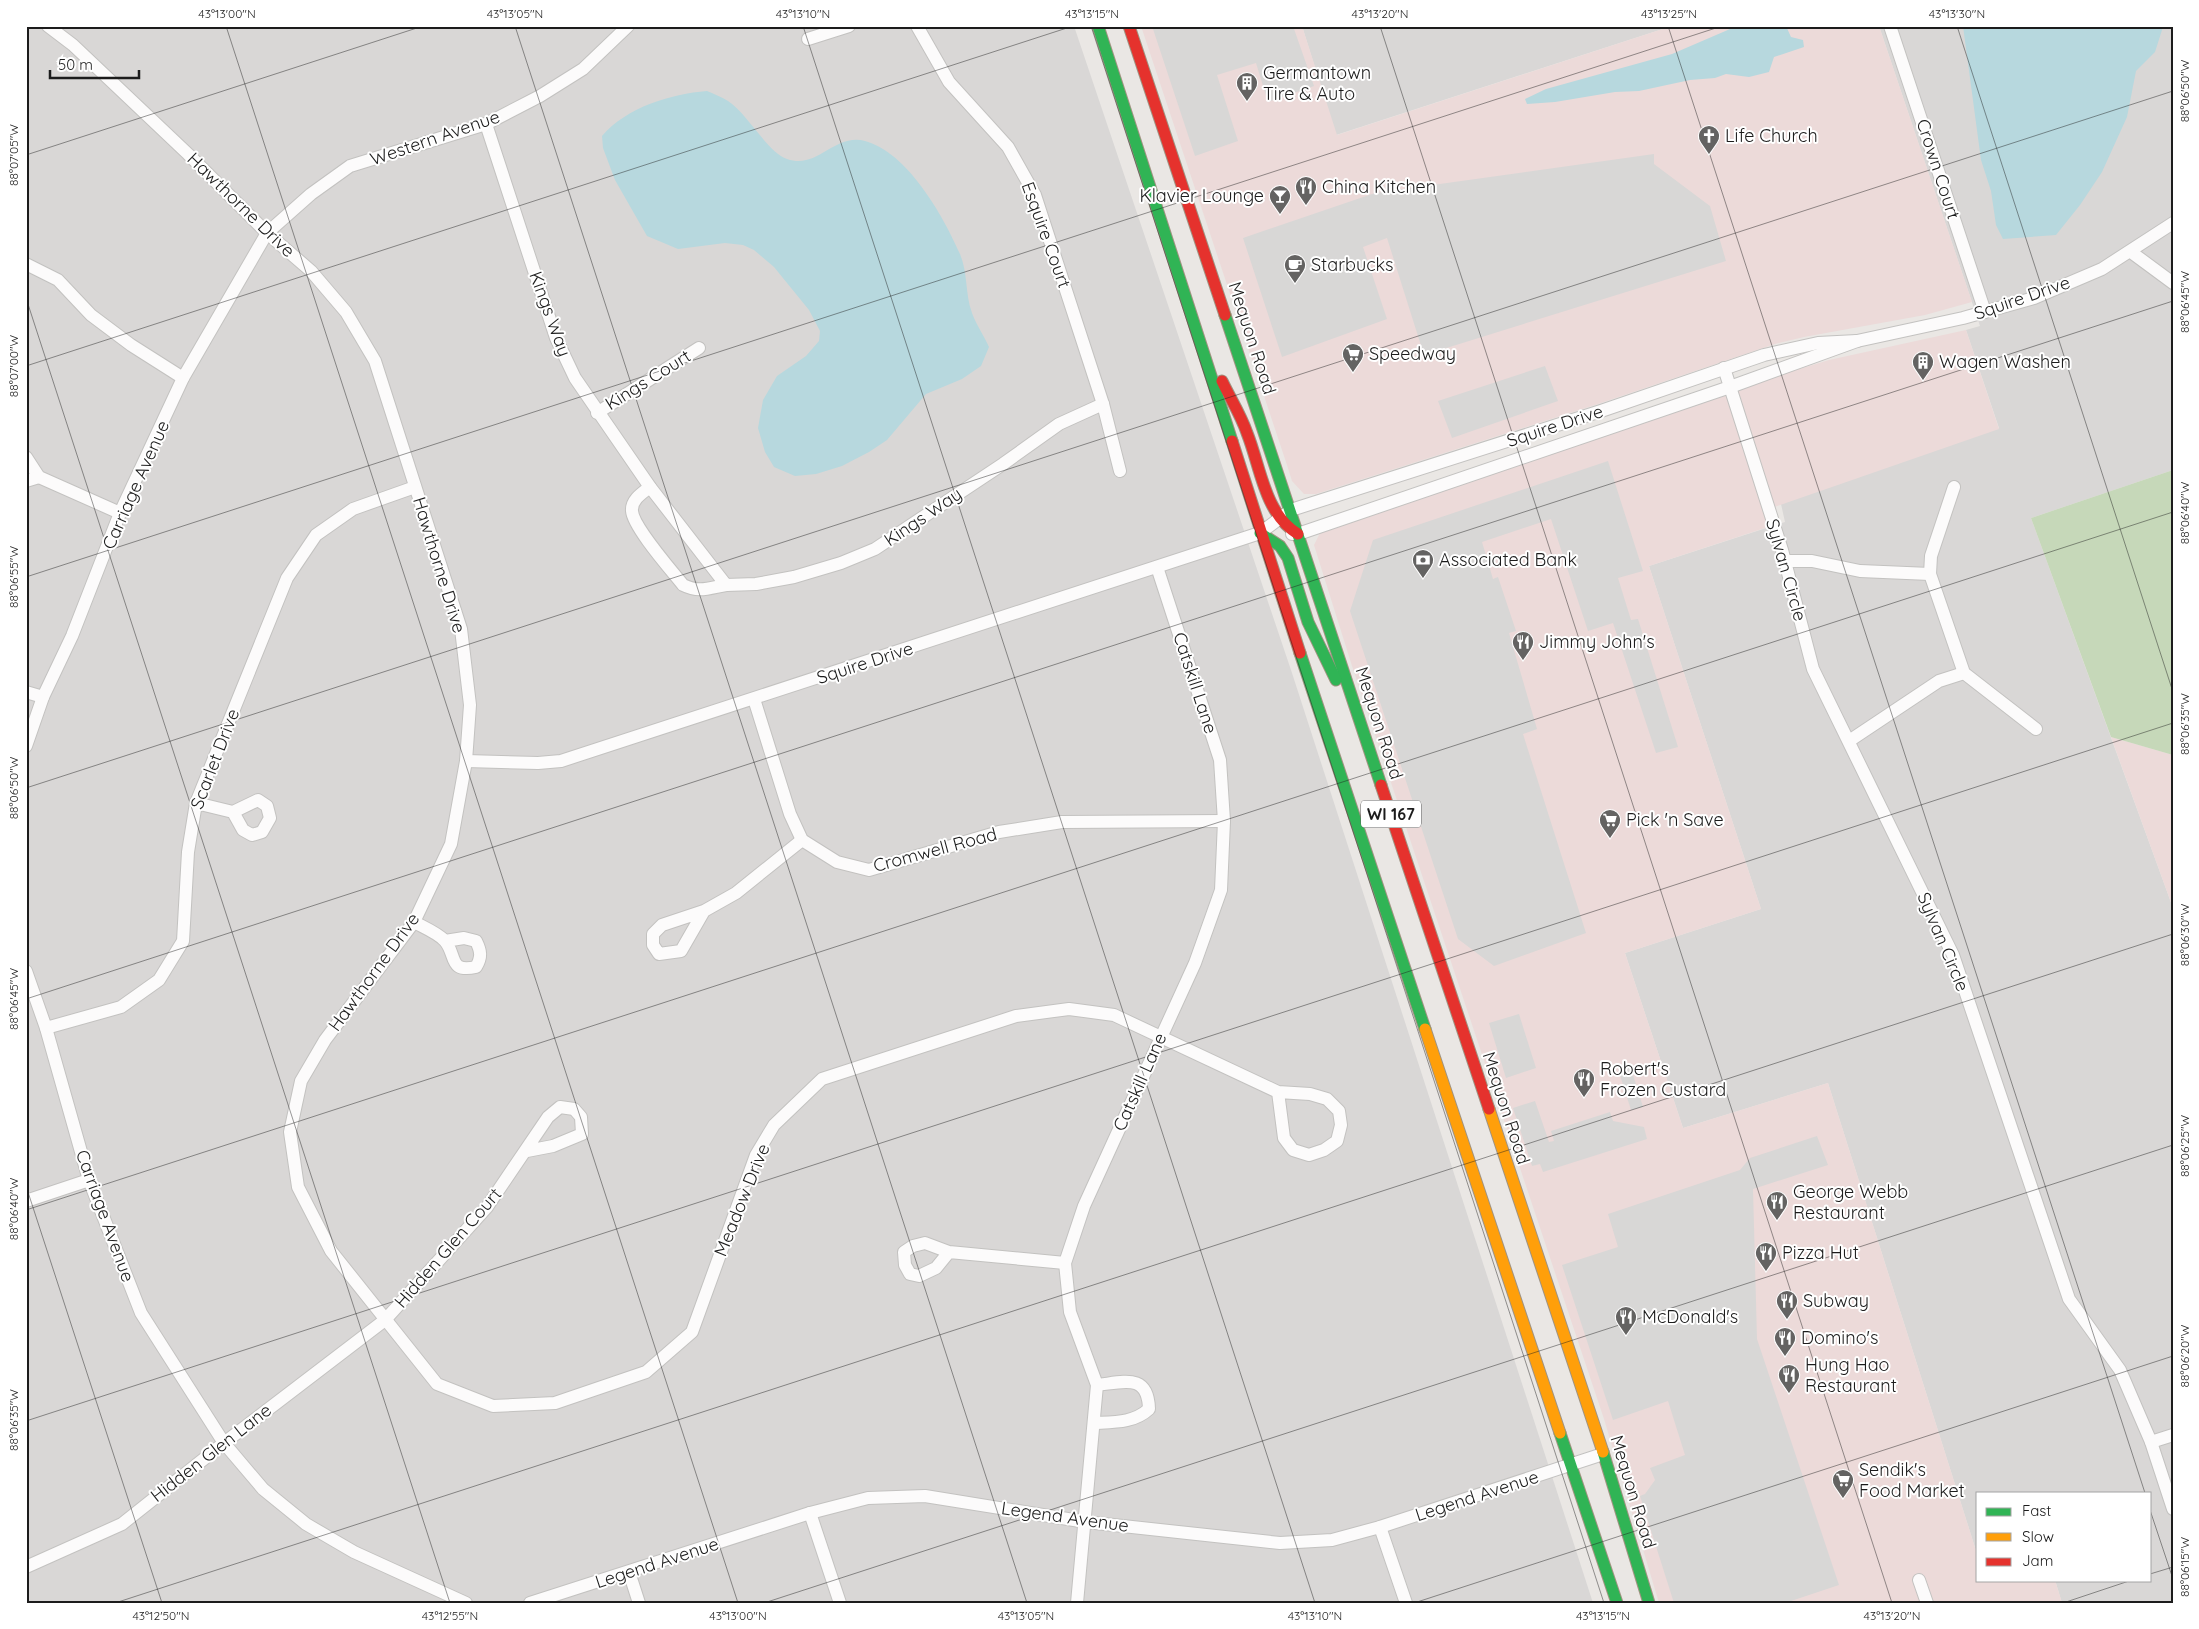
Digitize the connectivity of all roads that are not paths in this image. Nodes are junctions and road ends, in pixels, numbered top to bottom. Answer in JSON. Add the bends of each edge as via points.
{"nodes":[{"id":1,"x":48,"y":26,"type":"edge"},
{"id":2,"x":628,"y":26,"type":"edge"},
{"id":3,"x":849,"y":26,"type":"edge"},
{"id":4,"x":917,"y":26,"type":"edge"},
{"id":5,"x":1098,"y":26,"type":"edge"},
{"id":6,"x":1129,"y":26,"type":"edge"},
{"id":7,"x":1890,"y":26,"type":"edge"},
{"id":8,"x":808,"y":39,"type":"dead end"},
{"id":9,"x":1120,"y":45,"type":"junction"},
{"id":10,"x":486,"y":124,"type":"junction"},
{"id":11,"x":2173,"y":223,"type":"edge"},
{"id":12,"x":267,"y":233,"type":"junction"},
{"id":13,"x":2131,"y":252,"type":"junction"},
{"id":14,"x":26,"y":264,"type":"edge"},
{"id":15,"x":2173,"y":283,"type":"edge"},
{"id":16,"x":1985,"y":312,"type":"junction"},
{"id":17,"x":1857,"y":341,"type":"junction"},
{"id":18,"x":700,"y":348,"type":"dead end"},
{"id":19,"x":1204,"y":350,"type":"junction"},
{"id":20,"x":1724,"y":368,"type":"junction"},
{"id":21,"x":183,"y":378,"type":"junction"},
{"id":22,"x":1730,"y":387,"type":"junction"},
{"id":23,"x":1103,"y":404,"type":"junction"},
{"id":24,"x":597,"y":413,"type":"junction"},
{"id":25,"x":26,"y":457,"type":"edge"},
{"id":26,"x":1120,"y":471,"type":"dead end"},
{"id":27,"x":39,"y":477,"type":"junction"},
{"id":28,"x":26,"y":481,"type":"edge"},
{"id":29,"x":650,"y":487,"type":"junction"},
{"id":30,"x":1954,"y":487,"type":"dead end"},
{"id":31,"x":415,"y":488,"type":"junction"},
{"id":32,"x":1291,"y":510,"type":"junction"},
{"id":33,"x":120,"y":513,"type":"junction"},
{"id":34,"x":1280,"y":519,"type":"junction"},
{"id":35,"x":1260,"y":532,"type":"junction"},
{"id":36,"x":1298,"y":534,"type":"junction"},
{"id":37,"x":1785,"y":561,"type":"junction"},
{"id":38,"x":1157,"y":567,"type":"junction"},
{"id":39,"x":1930,"y":574,"type":"junction"},
{"id":40,"x":726,"y":585,"type":"junction"},
{"id":41,"x":1964,"y":673,"type":"junction"},
{"id":42,"x":26,"y":692,"type":"edge"},
{"id":43,"x":42,"y":697,"type":"junction"},
{"id":44,"x":754,"y":699,"type":"junction"},
{"id":45,"x":1360,"y":722,"type":"junction"},
{"id":46,"x":2036,"y":729,"type":"dead end"},
{"id":47,"x":1849,"y":742,"type":"junction"},
{"id":48,"x":26,"y":746,"type":"edge"},
{"id":49,"x":466,"y":761,"type":"junction"},
{"id":50,"x":196,"y":802,"type":"junction"},
{"id":51,"x":233,"y":812,"type":"dead end"},
{"id":52,"x":1224,"y":821,"type":"junction"},
{"id":53,"x":802,"y":840,"type":"junction"},
{"id":54,"x":704,"y":911,"type":"dead end"},
{"id":55,"x":414,"y":922,"type":"junction"},
{"id":56,"x":445,"y":941,"type":"dead end"},
{"id":57,"x":26,"y":971,"type":"edge"},
{"id":58,"x":46,"y":1028,"type":"junction"},
{"id":59,"x":1160,"y":1038,"type":"junction"},
{"id":60,"x":1278,"y":1092,"type":"junction"},
{"id":61,"x":527,"y":1151,"type":"dead end"},
{"id":62,"x":89,"y":1180,"type":"junction"},
{"id":63,"x":26,"y":1201,"type":"edge"},
{"id":64,"x":949,"y":1252,"type":"dead end"},
{"id":65,"x":1065,"y":1263,"type":"junction"},
{"id":66,"x":385,"y":1320,"type":"junction"},
{"id":67,"x":1097,"y":1385,"type":"junction"},
{"id":68,"x":1094,"y":1423,"type":"junction"},
{"id":69,"x":2173,"y":1435,"type":"edge"},
{"id":70,"x":2151,"y":1442,"type":"junction"},
{"id":71,"x":224,"y":1443,"type":"junction"},
{"id":72,"x":1603,"y":1454,"type":"junction"},
{"id":73,"x":1572,"y":1464,"type":"junction"},
{"id":74,"x":2173,"y":1509,"type":"edge"},
{"id":75,"x":810,"y":1513,"type":"junction"},
{"id":76,"x":1086,"y":1522,"type":"junction"},
{"id":77,"x":1380,"y":1527,"type":"junction"},
{"id":78,"x":26,"y":1567,"type":"edge"},
{"id":79,"x":629,"y":1572,"type":"junction"},
{"id":80,"x":1919,"y":1580,"type":"dead end"},
{"id":81,"x":459,"y":1602,"type":"edge"},
{"id":82,"x":530,"y":1603,"type":"edge"},
{"id":83,"x":639,"y":1603,"type":"edge"},
{"id":84,"x":840,"y":1603,"type":"edge"},
{"id":85,"x":1077,"y":1603,"type":"edge"},
{"id":86,"x":1406,"y":1603,"type":"edge"},
{"id":87,"x":1617,"y":1603,"type":"edge"},
{"id":88,"x":1649,"y":1603,"type":"edge"},
{"id":89,"x":1927,"y":1603,"type":"edge"}],
"edges":[{"from":1,"to":12,"type":"street","name":"Hawthorne Drive","via":[[120,88]]},
{"from":2,"to":10,"type":"street","name":"Western Avenue","via":[[583,69]]},
{"from":3,"to":8,"type":"street"},
{"from":4,"to":23,"type":"street","name":"Esquire Court","via":[[949,82],[1008,148],[1035,195]]},
{"from":5,"to":9,"type":"main road","name":"Mequon Road","number":"WI 167"},
{"from":6,"to":9,"type":"main road","name":"Mequon Road","number":"WI 167"},
{"from":7,"to":16,"type":"street","name":"Crown Court"},
{"from":9,"to":19,"type":"main road","name":"Mequon Road","number":"WI 167"},
{"from":9,"to":32,"type":"main road","name":"Mequon Road","number":"WI 167"},
{"from":10,"to":12,"type":"street","name":"Western Avenue","via":[[350,166]]},
{"from":10,"to":24,"type":"street","name":"Kings Way","via":[[556,338],[575,378]]},
{"from":11,"to":13,"type":"street","name":"Squire Drive"},
{"from":12,"to":21,"type":"street","name":"Carriage Avenue"},
{"from":12,"to":31,"type":"street","name":"Hawthorne Drive","via":[[311,271],[346,312],[375,361]]},
{"from":13,"to":15,"type":"street"},
{"from":13,"to":16,"type":"street","name":"Squire Drive","via":[[2102,269],[2034,298]]},
{"from":14,"to":21,"type":"street","via":[[58,280],[91,315]]},
{"from":16,"to":17,"type":"street","name":"Squire Drive"},
{"from":17,"to":20,"type":"street","name":"Squire Drive","via":[[1791,348]]},
{"from":17,"to":22,"type":"street","name":"Squire Drive"},
{"from":18,"to":24,"type":"street","name":"Kings Court"},
{"from":19,"to":34,"type":"main road","via":[[1247,432],[1269,499]]},
{"from":19,"to":35,"type":"main road","name":"Mequon Road","number":"WI 167"},
{"from":20,"to":22,"type":"street","name":"Sylvan Circle"},
{"from":20,"to":32,"type":"street","name":"Squire Drive"},
{"from":21,"to":33,"type":"street","name":"Carriage Avenue"},
{"from":22,"to":36,"type":"street","name":"Squire Drive"},
{"from":22,"to":37,"type":"street","name":"Sylvan Circle"},
{"from":23,"to":26,"type":"street","name":"Esquire Court"},
{"from":23,"to":40,"type":"street","name":"Kings Way","via":[[1059,424],[875,549],[841,563],[794,576],[756,584]]},
{"from":24,"to":29,"type":"street","name":"Kings Way"},
{"from":25,"to":27,"type":"street"},
{"from":27,"to":28,"type":"street"},
{"from":27,"to":33,"type":"street"},
{"from":29,"to":40,"type":"street","name":"Kings Way"},
{"from":29,"to":40,"type":"street","name":"Kings Way","via":[[633,504],[636,524],[683,585],[694,591]]},
{"from":30,"to":39,"type":"street","via":[[1931,556]]},
{"from":31,"to":49,"type":"street","name":"Hawthorne Drive","via":[[461,629],[470,705]]},
{"from":31,"to":50,"type":"street","name":"Scarlet Drive","via":[[353,509],[311,542],[287,578]]},
{"from":32,"to":34,"type":"street","name":"Squire Drive"},
{"from":32,"to":36,"type":"main road","name":"Mequon Road","number":"WI 167"},
{"from":33,"to":43,"type":"street","name":"Carriage Avenue","via":[[72,636]]},
{"from":34,"to":35,"type":"street","name":"Squire Drive"},
{"from":34,"to":36,"type":"main road"},
{"from":35,"to":36,"type":"street","name":"Squire Drive"},
{"from":35,"to":38,"type":"street","name":"Squire Drive"},
{"from":35,"to":45,"type":"main road","via":[[1280,546],[1288,558],[1308,622]]},
{"from":35,"to":73,"type":"main road","name":"Mequon Road","number":"WI 167"},
{"from":36,"to":45,"type":"main road","name":"Mequon Road","number":"WI 167"},
{"from":37,"to":39,"type":"street","via":[[1812,560],[1860,571]]},
{"from":37,"to":47,"type":"street","name":"Sylvan Circle","via":[[1813,669]]},
{"from":38,"to":44,"type":"street","name":"Squire Drive"},
{"from":38,"to":52,"type":"street","name":"Catskill Lane","via":[[1220,760]]},
{"from":39,"to":41,"type":"street"},
{"from":41,"to":46,"type":"street"},
{"from":41,"to":47,"type":"street","via":[[1939,681]]},
{"from":42,"to":43,"type":"street"},
{"from":43,"to":48,"type":"street","name":"Carriage Avenue"},
{"from":44,"to":49,"type":"street","name":"Squire Drive","via":[[561,761]]},
{"from":44,"to":53,"type":"street","via":[[790,814]]},
{"from":45,"to":72,"type":"main road","name":"Mequon Road","number":"WI 167"},
{"from":47,"to":70,"type":"street","name":"Sylvan Circle","via":[[1953,955],[2069,1300],[2120,1370]]},
{"from":49,"to":55,"type":"street","name":"Hawthorne Drive","via":[[451,844]]},
{"from":50,"to":51,"type":"street"},
{"from":50,"to":58,"type":"street","name":"Scarlet Drive","via":[[188,852],[183,941],[159,980],[121,1007]]},
{"from":52,"to":53,"type":"street","name":"Cromwell Road","via":[[1062,822],[999,832],[869,870],[837,862]]},
{"from":52,"to":59,"type":"street","name":"Catskill Lane","via":[[1221,890],[1195,963]]},
{"from":53,"to":54,"type":"street","via":[[736,893]]},
{"from":55,"to":56,"type":"street"},
{"from":55,"to":66,"type":"street","name":"Hawthorne Drive","via":[[325,1040],[301,1081],[290,1132],[298,1187],[332,1251]]},
{"from":57,"to":58,"type":"street","name":"Carriage Avenue"},
{"from":58,"to":62,"type":"street","name":"Carriage Avenue"},
{"from":59,"to":60,"type":"street","name":"Meadow Drive"},
{"from":59,"to":65,"type":"street","name":"Catskill Lane","via":[[1084,1206]]},
{"from":59,"to":66,"type":"street","name":"Meadow Drive","via":[[1114,1016],[1069,1009],[1016,1016],[822,1079],[774,1124],[756,1155],[692,1332],[646,1372],[555,1403],[494,1406],[437,1384]]},
{"from":60,"to":60,"type":"street","via":[[1284,1138],[1293,1150],[1309,1155],[1337,1141],[1341,1125],[1339,1111],[1327,1099],[1310,1094]]},
{"from":61,"to":66,"type":"street","name":"Hidden Glen Court","via":[[488,1207]]},
{"from":62,"to":63,"type":"street"},
{"from":62,"to":71,"type":"street","name":"Carriage Avenue","via":[[141,1313]]},
{"from":64,"to":65,"type":"street"},
{"from":65,"to":67,"type":"street","name":"Catskill Lane","via":[[1070,1312]]},
{"from":66,"to":71,"type":"street","name":"Hidden Glen Lane"},
{"from":67,"to":68,"type":"street","name":"Catskill Lane"},
{"from":67,"to":68,"type":"street","via":[[1131,1381],[1143,1387],[1149,1396],[1149,1409],[1140,1418]]},
{"from":68,"to":76,"type":"street","name":"Catskill Lane"},
{"from":69,"to":70,"type":"street"},
{"from":70,"to":74,"type":"street","name":"Sylvan Circle"},
{"from":71,"to":78,"type":"street","name":"Hidden Glen Lane","via":[[122,1524]]},
{"from":71,"to":81,"type":"street","via":[[263,1488],[306,1524],[354,1552]]},
{"from":72,"to":73,"type":"street","name":"Legend Avenue"},
{"from":72,"to":88,"type":"main road","name":"Mequon Road","number":"WI 167"},
{"from":73,"to":77,"type":"street","name":"Legend Avenue"},
{"from":73,"to":87,"type":"main road","name":"Mequon Road","number":"WI 167"},
{"from":75,"to":76,"type":"street","name":"Legend Avenue","via":[[868,1498],[925,1496]]},
{"from":75,"to":79,"type":"street","name":"Legend Avenue"},
{"from":75,"to":84,"type":"street"},
{"from":76,"to":77,"type":"street","name":"Legend Avenue","via":[[1280,1543],[1332,1540]]},
{"from":76,"to":85,"type":"street","name":"Catskill Lane"},
{"from":77,"to":86,"type":"street"},
{"from":79,"to":82,"type":"street","name":"Legend Avenue"},
{"from":79,"to":83,"type":"street"},
{"from":80,"to":89,"type":"street"}]}
